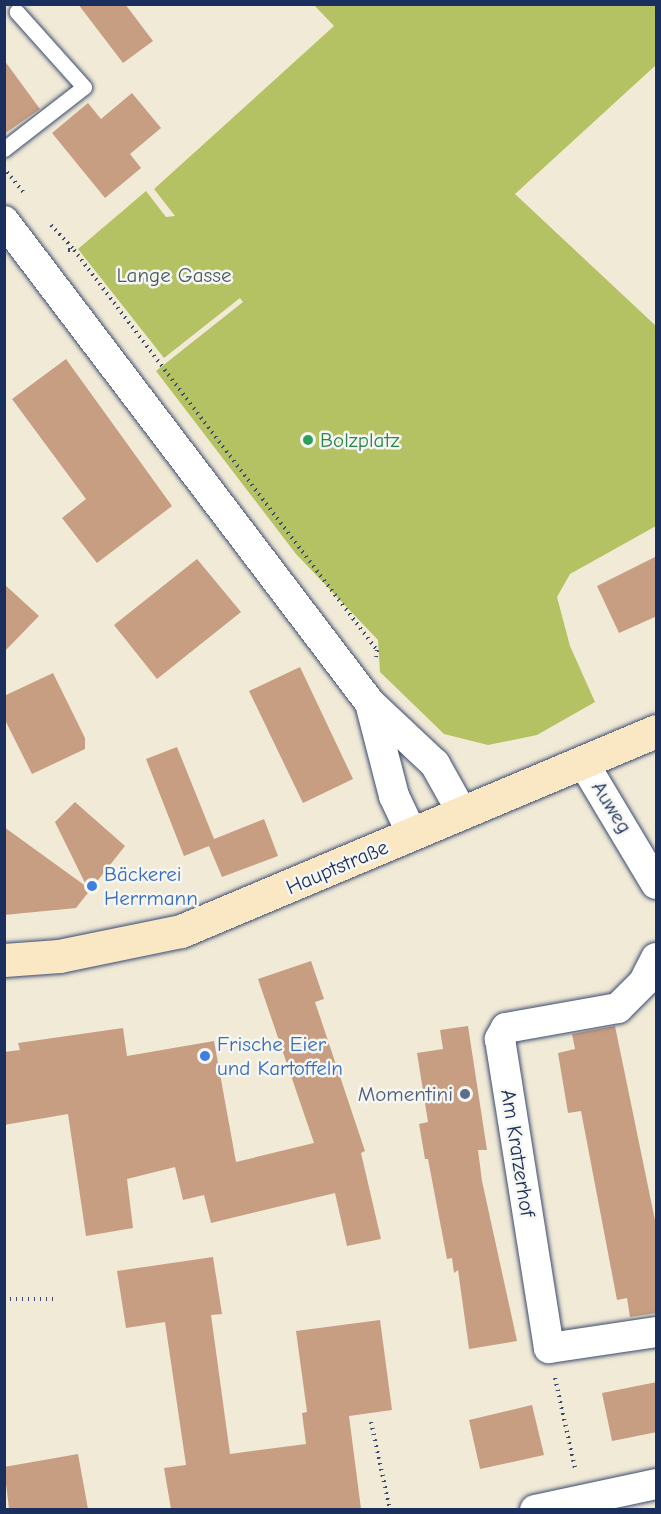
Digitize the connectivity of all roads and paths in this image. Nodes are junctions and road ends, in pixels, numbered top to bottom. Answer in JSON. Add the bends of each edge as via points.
{"nodes":[{"id":1,"x":17,"y":12,"type":"dead end"},
{"id":2,"x":4,"y":149,"type":"edge"},
{"id":3,"x":4,"y":220,"type":"edge"},
{"id":4,"x":370,"y":703,"type":"junction"},
{"id":5,"x":657,"y":731,"type":"edge"},
{"id":6,"x":584,"y":762,"type":"junction"},
{"id":7,"x":462,"y":814,"type":"junction"},
{"id":8,"x":412,"y":834,"type":"junction"},
{"id":9,"x":657,"y":884,"type":"edge"},
{"id":10,"x":657,"y":958,"type":"edge"},
{"id":11,"x":4,"y":960,"type":"edge"},
{"id":12,"x":4,"y":1299,"type":"edge"},
{"id":13,"x":55,"y":1299,"type":"dead end"},
{"id":14,"x":657,"y":1332,"type":"edge"},
{"id":15,"x":549,"y":1348,"type":"junction"},
{"id":16,"x":371,"y":1422,"type":"dead end"},
{"id":17,"x":657,"y":1484,"type":"edge"},
{"id":18,"x":571,"y":1504,"type":"edge"},
{"id":19,"x":390,"y":1509,"type":"edge"},
{"id":20,"x":535,"y":1509,"type":"edge"}],
"edges":[{"from":1,"to":2,"type":"lane","via":[[84,87]]},
{"from":3,"to":4,"type":"street"},
{"from":4,"to":7,"type":"street","via":[[435,764]]},
{"from":4,"to":8,"type":"street","via":[[394,796]]},
{"from":5,"to":6,"type":"main road","name":"Hauptstraße"},
{"from":6,"to":7,"type":"main road","name":"Hauptstraße"},
{"from":6,"to":9,"type":"street","name":"Auweg"},
{"from":7,"to":8,"type":"main road","name":"Hauptstraße"},
{"from":8,"to":11,"type":"main road","name":"Hauptstraße","via":[[181,931],[59,956]]},
{"from":10,"to":15,"type":"street","name":"Am Kratzerhof","via":[[644,982],[618,1008],[506,1028],[500,1039]]},
{"from":12,"to":13,"type":"path"},
{"from":14,"to":15,"type":"street"},
{"from":15,"to":18,"type":"path"},
{"from":16,"to":19,"type":"path"},
{"from":17,"to":18,"type":"street"},
{"from":18,"to":20,"type":"street"}]}
